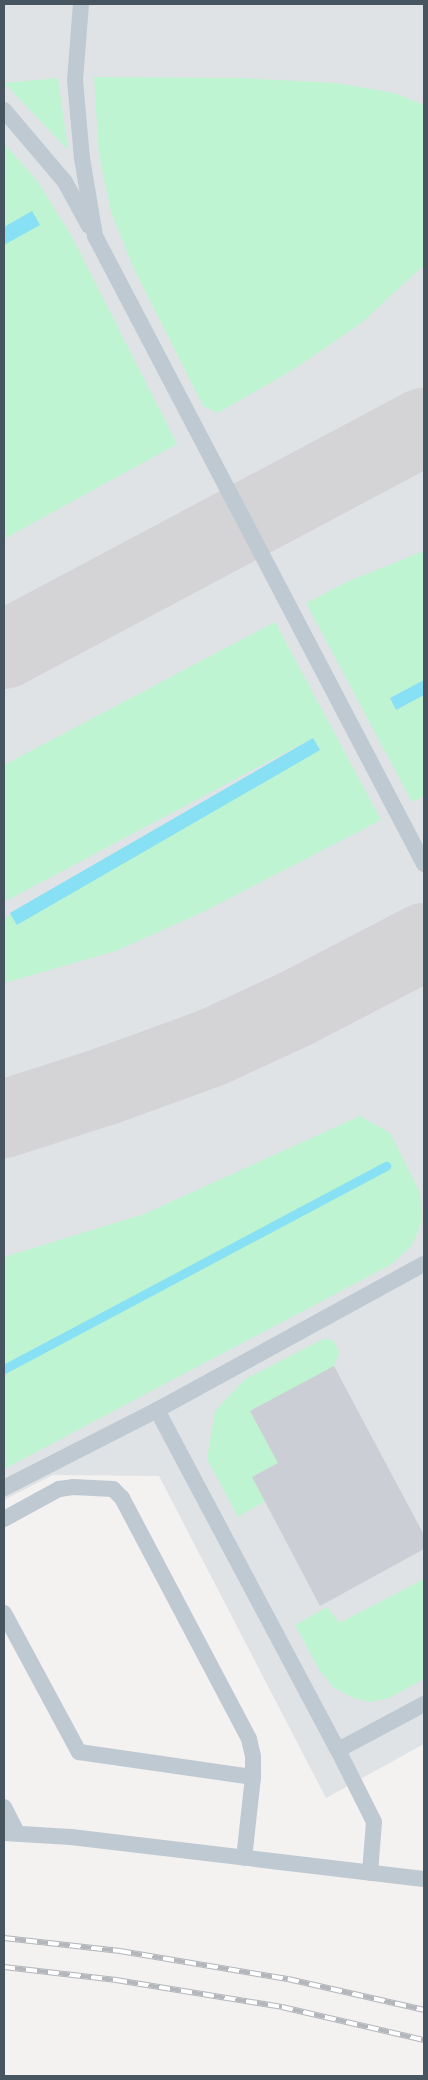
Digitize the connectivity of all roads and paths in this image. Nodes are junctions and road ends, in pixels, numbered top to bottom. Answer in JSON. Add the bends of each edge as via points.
{"nodes":[{"id":1,"x":81,"y":4,"type":"edge"},
{"id":2,"x":4,"y":110,"type":"edge"},
{"id":3,"x":95,"y":236,"type":"junction"},
{"id":4,"x":424,"y":864,"type":"edge"},
{"id":5,"x":424,"y":1264,"type":"edge"},
{"id":6,"x":157,"y":1410,"type":"junction"},
{"id":7,"x":4,"y":1488,"type":"edge"},
{"id":8,"x":4,"y":1519,"type":"edge"},
{"id":9,"x":4,"y":1613,"type":"edge"},
{"id":10,"x":424,"y":1704,"type":"edge"},
{"id":11,"x":338,"y":1750,"type":"junction"},
{"id":12,"x":253,"y":1777,"type":"junction"},
{"id":13,"x":4,"y":1808,"type":"edge"},
{"id":14,"x":10,"y":1833,"type":"edge"},
{"id":15,"x":244,"y":1858,"type":"junction"},
{"id":16,"x":370,"y":1873,"type":"junction"},
{"id":17,"x":424,"y":1879,"type":"edge"}],
"edges":[{"from":1,"to":3,"type":"lane","via":[[76,80],[82,158]]},
{"from":2,"to":3,"type":"lane","via":[[65,182]]},
{"from":3,"to":4,"type":"lane"},
{"from":5,"to":6,"type":"lane"},
{"from":6,"to":7,"type":"lane"},
{"from":6,"to":11,"type":"lane"},
{"from":8,"to":12,"type":"lane","via":[[59,1489],[105,1488],[118,1493],[249,1739]]},
{"from":9,"to":12,"type":"lane","via":[[79,1752]]},
{"from":10,"to":11,"type":"lane"},
{"from":11,"to":16,"type":"lane","via":[[374,1822]]},
{"from":12,"to":15,"type":"lane"},
{"from":13,"to":14,"type":"lane"},
{"from":14,"to":15,"type":"lane"},
{"from":15,"to":16,"type":"lane"},
{"from":16,"to":17,"type":"lane"}]}
